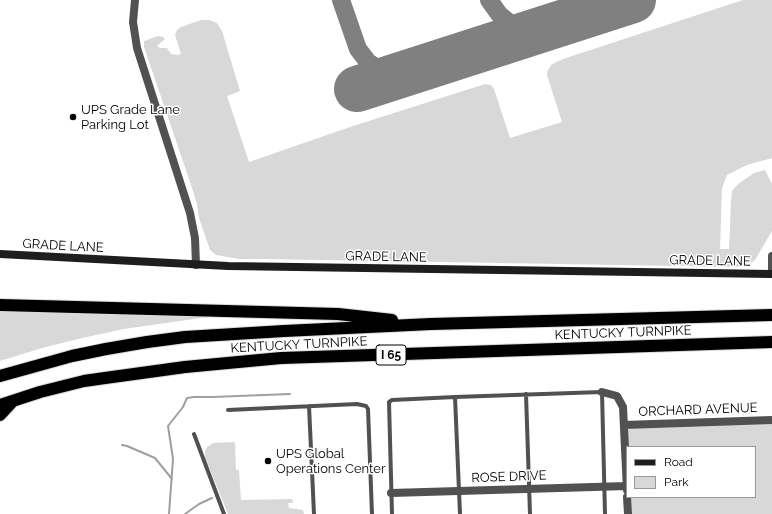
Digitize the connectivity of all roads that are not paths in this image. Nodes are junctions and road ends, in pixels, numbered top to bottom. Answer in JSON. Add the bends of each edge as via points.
{"nodes":[{"id":1,"x":135,"y":0,"type":"edge"},
{"id":2,"x":0,"y":254,"type":"edge"},
{"id":3,"x":772,"y":256,"type":"edge"},
{"id":4,"x":196,"y":265,"type":"junction"},
{"id":5,"x":772,"y":274,"type":"edge"},
{"id":6,"x":0,"y":305,"type":"edge"},
{"id":7,"x":772,"y":315,"type":"edge"},
{"id":8,"x":431,"y":324,"type":"junction"},
{"id":9,"x":772,"y":342,"type":"edge"},
{"id":10,"x":0,"y":376,"type":"edge"},
{"id":11,"x":602,"y":392,"type":"junction"},
{"id":12,"x":526,"y":394,"type":"junction"},
{"id":13,"x":455,"y":397,"type":"junction"},
{"id":14,"x":14,"y":400,"type":"junction"},
{"id":15,"x":0,"y":405,"type":"edge"},
{"id":16,"x":309,"y":406,"type":"junction"},
{"id":17,"x":228,"y":410,"type":"dead end"},
{"id":18,"x":0,"y":415,"type":"edge"},
{"id":19,"x":772,"y":420,"type":"edge"},
{"id":20,"x":624,"y":425,"type":"junction"},
{"id":21,"x":194,"y":434,"type":"dead end"},
{"id":22,"x":626,"y":466,"type":"edge"},
{"id":23,"x":604,"y":486,"type":"junction"},
{"id":24,"x":626,"y":486,"type":"edge"},
{"id":25,"x":529,"y":489,"type":"junction"},
{"id":26,"x":459,"y":491,"type":"junction"},
{"id":27,"x":391,"y":493,"type":"junction"},
{"id":28,"x":627,"y":498,"type":"edge"},
{"id":29,"x":224,"y":514,"type":"edge"},
{"id":30,"x":314,"y":514,"type":"edge"},
{"id":31,"x":372,"y":514,"type":"edge"},
{"id":32,"x":392,"y":514,"type":"edge"},
{"id":33,"x":460,"y":514,"type":"edge"},
{"id":34,"x":530,"y":514,"type":"edge"},
{"id":35,"x":605,"y":514,"type":"edge"},
{"id":36,"x":628,"y":514,"type":"edge"}],
"edges":[{"from":1,"to":4,"type":"street","via":[[133,22],[137,48],[190,213],[195,238]]},
{"from":2,"to":4,"type":"main road","name":"GRADE LANE"},
{"from":3,"to":5,"type":"street"},
{"from":4,"to":5,"type":"main road","name":"GRADE LANE"},
{"from":6,"to":8,"type":"highway","via":[[338,314]]},
{"from":7,"to":8,"type":"highway","number":"I 65"},
{"from":8,"to":10,"type":"highway","number":"I 65","via":[[234,334],[147,342],[72,356]]},
{"from":9,"to":14,"type":"highway","name":"KENTUCKY TURNPIKE","number":"I 65","via":[[281,358],[106,378]]},
{"from":11,"to":12,"type":"lane"},
{"from":11,"to":20,"type":"street","via":[[617,396],[623,407]]},
{"from":11,"to":23,"type":"lane"},
{"from":12,"to":13,"type":"lane"},
{"from":12,"to":25,"type":"lane"},
{"from":13,"to":26,"type":"lane"},
{"from":13,"to":27,"type":"lane","via":[[389,402]]},
{"from":14,"to":15,"type":"highway","name":"KENTUCKY TURNPIKE","number":"I 65"},
{"from":14,"to":18,"type":"highway"},
{"from":16,"to":17,"type":"lane"},
{"from":16,"to":30,"type":"lane"},
{"from":16,"to":31,"type":"lane","via":[[362,404],[368,409]]},
{"from":19,"to":20,"type":"street","name":"ORCHARD AVENUE"},
{"from":20,"to":22,"type":"street"},
{"from":21,"to":29,"type":"lane"},
{"from":23,"to":24,"type":"street","name":"ROSE DRIVE"},
{"from":23,"to":25,"type":"street","name":"ROSE DRIVE"},
{"from":23,"to":35,"type":"lane"},
{"from":25,"to":26,"type":"street","name":"ROSE DRIVE"},
{"from":25,"to":34,"type":"lane"},
{"from":26,"to":27,"type":"street","name":"ROSE DRIVE"},
{"from":26,"to":33,"type":"lane"},
{"from":27,"to":32,"type":"lane"},
{"from":28,"to":36,"type":"street"}]}
